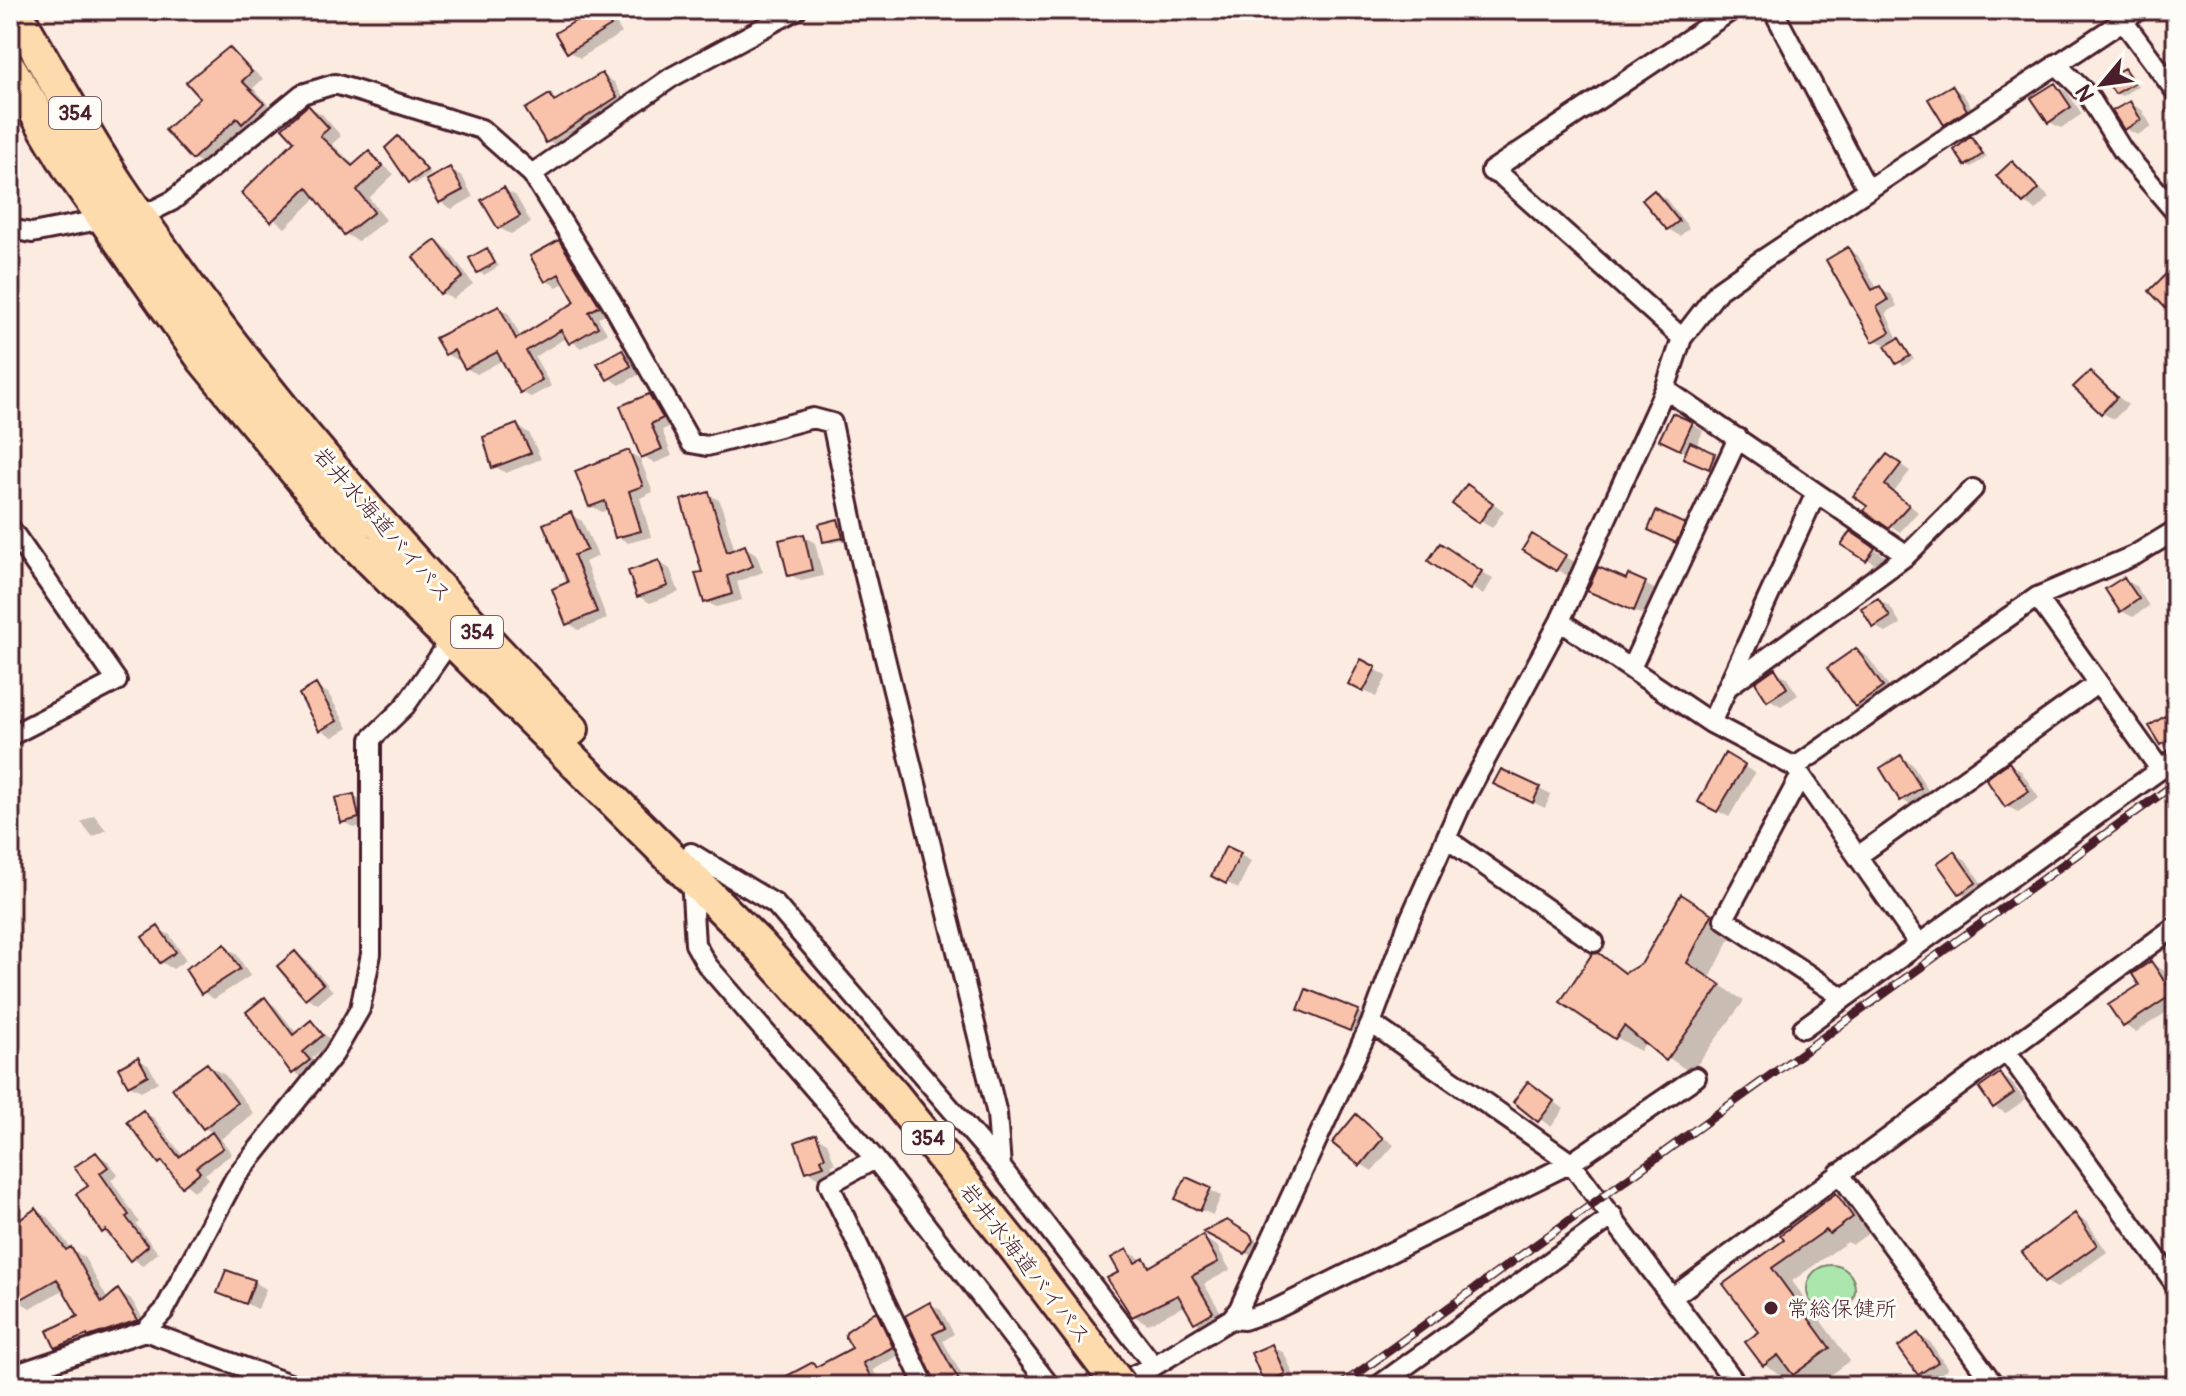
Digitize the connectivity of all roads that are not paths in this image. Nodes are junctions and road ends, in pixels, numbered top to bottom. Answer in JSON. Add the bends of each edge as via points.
{"nodes":[{"id":1,"x":14,"y":10,"type":"edge"},
{"id":2,"x":796,"y":10,"type":"edge"},
{"id":3,"x":1732,"y":10,"type":"edge"},
{"id":4,"x":1773,"y":10,"type":"edge"},
{"id":5,"x":2139,"y":10,"type":"edge"},
{"id":6,"x":2123,"y":21,"type":"junction"},
{"id":7,"x":2056,"y":64,"type":"junction"},
{"id":8,"x":10,"y":69,"type":"edge"},
{"id":9,"x":2176,"y":92,"type":"edge"},
{"id":10,"x":532,"y":174,"type":"junction"},
{"id":11,"x":1868,"y":190,"type":"junction"},
{"id":12,"x":2176,"y":213,"type":"edge"},
{"id":13,"x":138,"y":214,"type":"junction"},
{"id":14,"x":105,"y":221,"type":"junction"},
{"id":15,"x":10,"y":229,"type":"edge"},
{"id":16,"x":1682,"y":338,"type":"junction"},
{"id":17,"x":1665,"y":389,"type":"junction"},
{"id":18,"x":1738,"y":438,"type":"junction"},
{"id":19,"x":1973,"y":489,"type":"dead end"},
{"id":20,"x":1816,"y":493,"type":"junction"},
{"id":21,"x":10,"y":528,"type":"edge"},
{"id":22,"x":2176,"y":530,"type":"edge"},
{"id":23,"x":1907,"y":555,"type":"junction"},
{"id":24,"x":2037,"y":597,"type":"junction"},
{"id":25,"x":1560,"y":621,"type":"junction"},
{"id":26,"x":459,"y":631,"type":"junction"},
{"id":27,"x":1631,"y":668,"type":"junction"},
{"id":28,"x":2098,"y":683,"type":"junction"},
{"id":29,"x":1729,"y":686,"type":"junction"},
{"id":30,"x":1711,"y":723,"type":"junction"},
{"id":31,"x":10,"y":736,"type":"edge"},
{"id":32,"x":2176,"y":758,"type":"edge"},
{"id":33,"x":2160,"y":769,"type":"junction"},
{"id":34,"x":1798,"y":772,"type":"junction"},
{"id":35,"x":1447,"y":839,"type":"junction"},
{"id":36,"x":1858,"y":856,"type":"junction"},
{"id":37,"x":691,"y":863,"type":"junction"},
{"id":38,"x":2175,"y":927,"type":"edge"},
{"id":39,"x":1594,"y":942,"type":"dead end"},
{"id":40,"x":1918,"y":943,"type":"junction"},
{"id":41,"x":1842,"y":997,"type":"junction"},
{"id":42,"x":1371,"y":1023,"type":"junction"},
{"id":43,"x":1803,"y":1028,"type":"dead end"},
{"id":44,"x":2007,"y":1052,"type":"junction"},
{"id":45,"x":1696,"y":1077,"type":"dead end"},
{"id":46,"x":875,"y":1159,"type":"junction"},
{"id":47,"x":1571,"y":1163,"type":"junction"},
{"id":48,"x":1001,"y":1167,"type":"junction"},
{"id":49,"x":1839,"y":1173,"type":"junction"},
{"id":50,"x":1613,"y":1216,"type":"junction"},
{"id":51,"x":2176,"y":1285,"type":"edge"},
{"id":52,"x":1674,"y":1296,"type":"junction"},
{"id":53,"x":1231,"y":1319,"type":"junction"},
{"id":54,"x":145,"y":1331,"type":"junction"},
{"id":55,"x":1154,"y":1366,"type":"junction"},
{"id":56,"x":10,"y":1376,"type":"edge"},
{"id":57,"x":295,"y":1386,"type":"edge"},
{"id":58,"x":925,"y":1386,"type":"edge"},
{"id":59,"x":1050,"y":1386,"type":"edge"},
{"id":60,"x":1110,"y":1386,"type":"edge"},
{"id":61,"x":1120,"y":1386,"type":"edge"},
{"id":62,"x":1378,"y":1386,"type":"edge"},
{"id":63,"x":1738,"y":1386,"type":"edge"},
{"id":64,"x":1995,"y":1386,"type":"edge"}],
"edges":[{"from":1,"to":13,"type":"highway","name":"岩井水海道バイパス","number":"354"},
{"from":2,"to":10,"type":"street","via":[[672,77]]},
{"from":3,"to":16,"type":"street","via":[[1491,171]]},
{"from":4,"to":11,"type":"street"},
{"from":5,"to":6,"type":"street"},
{"from":6,"to":7,"type":"street"},
{"from":6,"to":9,"type":"street"},
{"from":7,"to":11,"type":"street"},
{"from":7,"to":12,"type":"street","via":[[2088,95],[2123,151]]},
{"from":8,"to":14,"type":"highway","name":"岩井水海道バイパス","number":"354"},
{"from":10,"to":13,"type":"street","via":[[481,129],[335,84],[302,94],[172,201]]},
{"from":10,"to":48,"type":"street","via":[[691,443],[707,446],[813,418],[832,423],[997,1114]]},
{"from":11,"to":16,"type":"street","via":[[1719,290]]},
{"from":13,"to":14,"type":"street"},
{"from":13,"to":26,"type":"highway","name":"岩井水海道バイパス","number":"354"},
{"from":14,"to":15,"type":"street","via":[[32,233]]},
{"from":14,"to":26,"type":"highway","name":"岩井水海道バイパス","number":"354","via":[[204,360],[357,546]]},
{"from":16,"to":17,"type":"street"},
{"from":17,"to":18,"type":"street"},
{"from":17,"to":25,"type":"street"},
{"from":18,"to":20,"type":"street"},
{"from":18,"to":27,"type":"street"},
{"from":19,"to":23,"type":"street"},
{"from":20,"to":23,"type":"street"},
{"from":20,"to":29,"type":"street"},
{"from":21,"to":31,"type":"street","via":[[117,681]]},
{"from":22,"to":24,"type":"street","via":[[2135,555]]},
{"from":23,"to":29,"type":"street"},
{"from":24,"to":28,"type":"street"},
{"from":24,"to":34,"type":"street"},
{"from":25,"to":27,"type":"street"},
{"from":25,"to":35,"type":"street"},
{"from":26,"to":37,"type":"highway","name":"岩井水海道バイパス","number":"354"},
{"from":26,"to":54,"type":"street","via":[[405,706],[371,739],[371,954],[360,1009],[334,1054],[235,1178],[164,1311]]},
{"from":27,"to":30,"type":"street"},
{"from":28,"to":33,"type":"street"},
{"from":28,"to":36,"type":"street"},
{"from":29,"to":30,"type":"street"},
{"from":30,"to":34,"type":"street"},
{"from":32,"to":33,"type":"street"},
{"from":33,"to":40,"type":"street"},
{"from":34,"to":36,"type":"street"},
{"from":34,"to":41,"type":"street","via":[[1724,919]]},
{"from":35,"to":39,"type":"street"},
{"from":35,"to":42,"type":"street"},
{"from":36,"to":40,"type":"street"},
{"from":37,"to":46,"type":"street","via":[[695,944],[707,965]]},
{"from":37,"to":48,"type":"street","via":[[775,904]]},
{"from":37,"to":61,"type":"highway","name":"岩井水海道バイパス","number":"354","bridge":true,"via":[[756,926]]},
{"from":38,"to":44,"type":"street"},
{"from":40,"to":41,"type":"street"},
{"from":41,"to":43,"type":"street"},
{"from":42,"to":47,"type":"street"},
{"from":42,"to":53,"type":"street","via":[[1277,1232]]},
{"from":44,"to":49,"type":"street"},
{"from":44,"to":51,"type":"street"},
{"from":45,"to":47,"type":"street"},
{"from":46,"to":58,"type":"street","via":[[829,1184]]},
{"from":46,"to":59,"type":"street"},
{"from":47,"to":50,"type":"street"},
{"from":47,"to":53,"type":"street","via":[[1276,1309]]},
{"from":48,"to":55,"type":"street"},
{"from":49,"to":52,"type":"street"},
{"from":49,"to":64,"type":"street"},
{"from":50,"to":52,"type":"street"},
{"from":50,"to":62,"type":"street"},
{"from":52,"to":63,"type":"street"},
{"from":53,"to":55,"type":"street"},
{"from":54,"to":56,"type":"street"},
{"from":54,"to":57,"type":"street"},
{"from":55,"to":60,"type":"street"}]}
